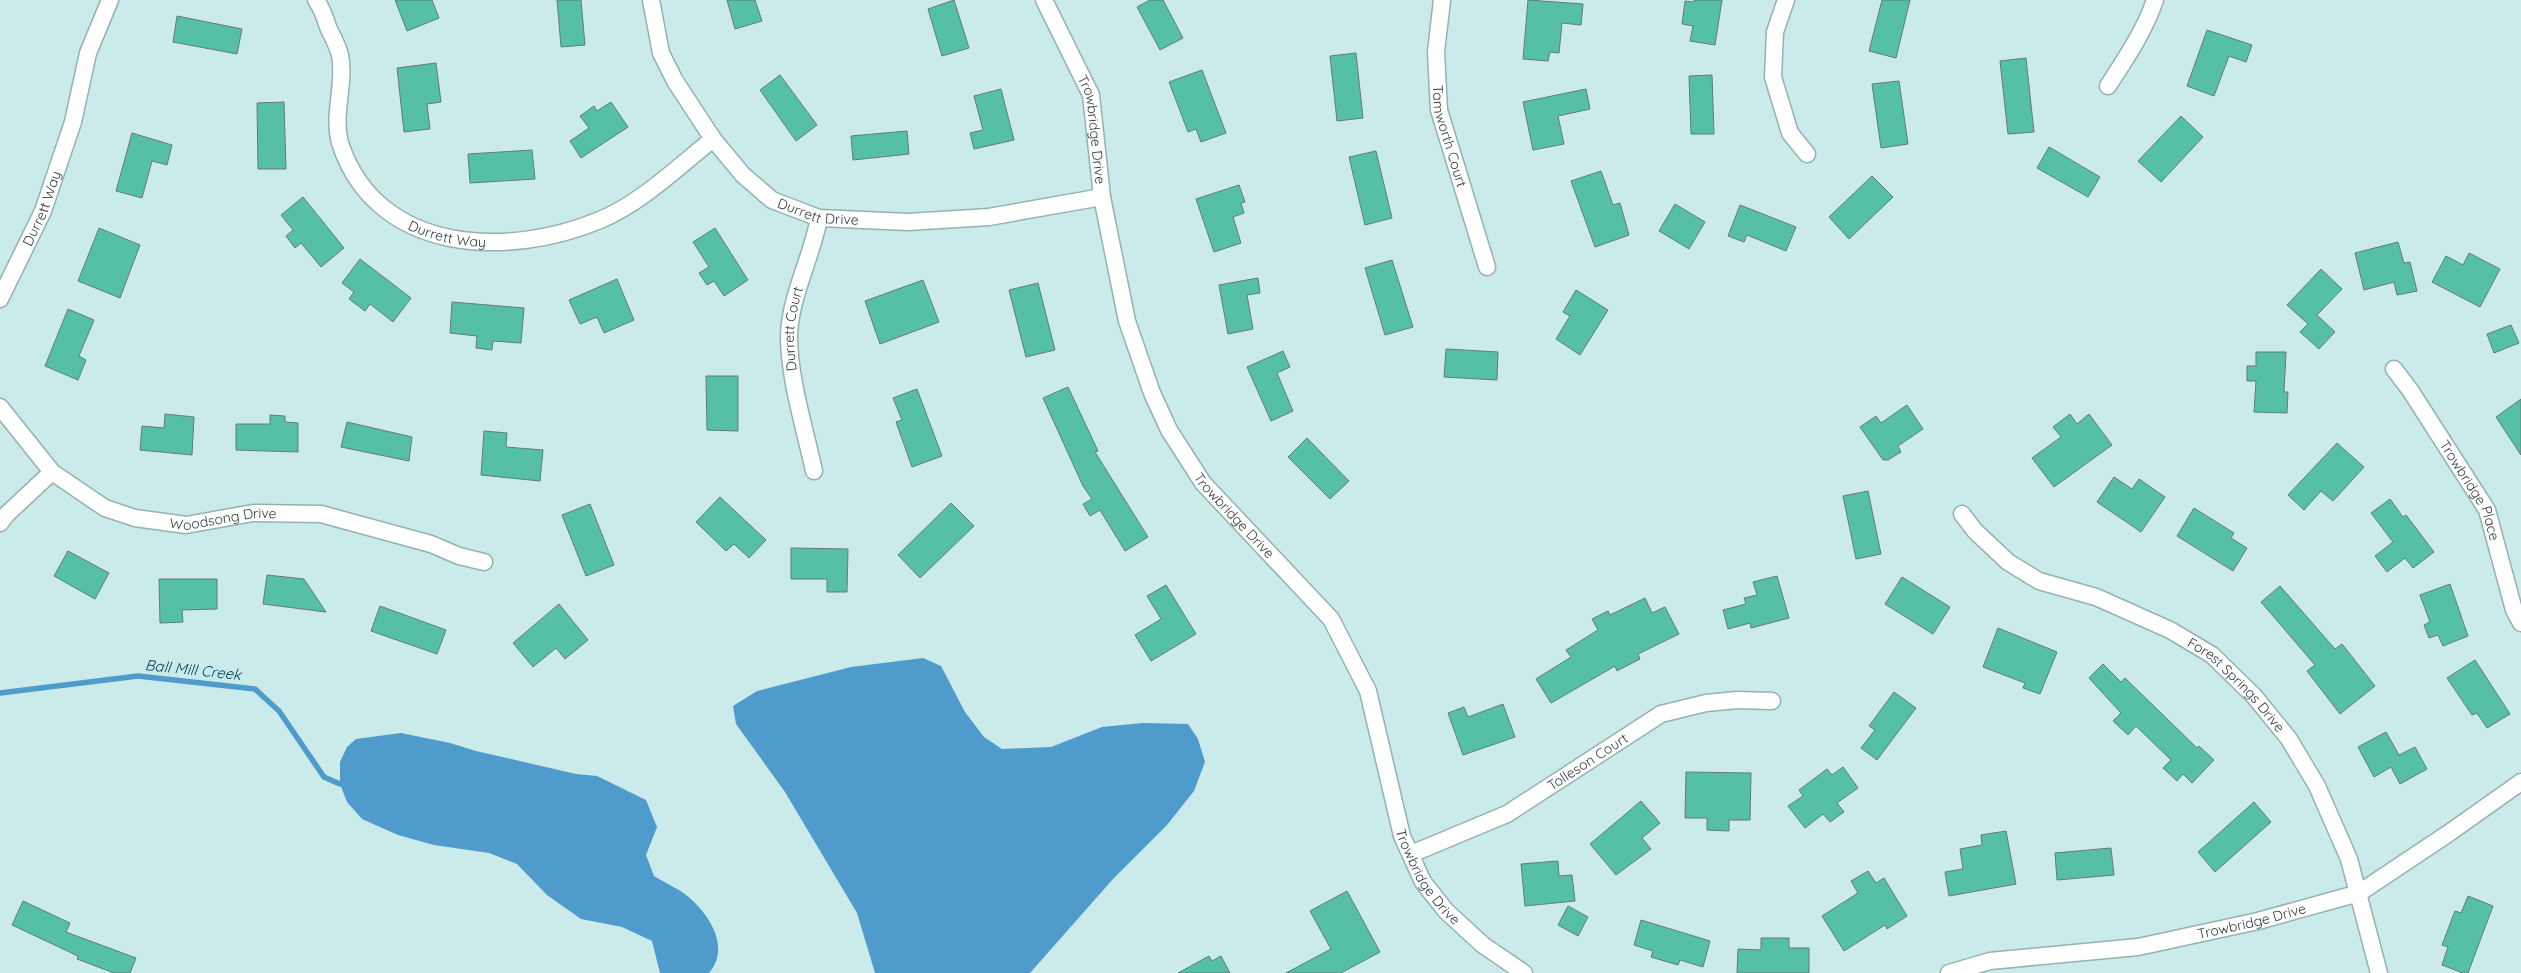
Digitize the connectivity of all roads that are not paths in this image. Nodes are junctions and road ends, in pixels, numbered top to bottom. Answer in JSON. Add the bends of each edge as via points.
{"nodes":[{"id":1,"x":110,"y":0,"type":"edge"},
{"id":2,"x":316,"y":0,"type":"edge"},
{"id":3,"x":651,"y":0,"type":"edge"},
{"id":4,"x":1044,"y":0,"type":"edge"},
{"id":5,"x":1442,"y":0,"type":"edge"},
{"id":6,"x":1786,"y":0,"type":"edge"},
{"id":7,"x":2155,"y":0,"type":"edge"},
{"id":8,"x":2108,"y":86,"type":"dead end"},
{"id":9,"x":714,"y":139,"type":"junction"},
{"id":10,"x":1806,"y":154,"type":"dead end"},
{"id":11,"x":1102,"y":197,"type":"junction"},
{"id":12,"x":819,"y":218,"type":"junction"},
{"id":13,"x":1487,"y":267,"type":"dead end"},
{"id":14,"x":0,"y":299,"type":"edge"},
{"id":15,"x":2394,"y":369,"type":"dead end"},
{"id":16,"x":0,"y":407,"type":"edge"},
{"id":17,"x":814,"y":471,"type":"dead end"},
{"id":18,"x":52,"y":472,"type":"junction"},
{"id":19,"x":1962,"y":514,"type":"dead end"},
{"id":20,"x":0,"y":523,"type":"edge"},
{"id":21,"x":484,"y":562,"type":"dead end"},
{"id":22,"x":2521,"y":622,"type":"edge"},
{"id":23,"x":1772,"y":701,"type":"dead end"},
{"id":24,"x":2521,"y":782,"type":"edge"},
{"id":25,"x":1411,"y":854,"type":"junction"},
{"id":26,"x":2359,"y":893,"type":"junction"},
{"id":27,"x":1524,"y":973,"type":"edge"},
{"id":28,"x":1949,"y":973,"type":"edge"},
{"id":29,"x":2379,"y":973,"type":"edge"}],
"edges":[{"from":1,"to":14,"type":"street","name":"Durrett Way","via":[[88,53],[73,122],[43,211]]},
{"from":2,"to":9,"type":"street","name":"Durrett Way","via":[[340,55],[337,120],[341,145],[351,167],[372,197],[403,222],[434,236],[480,243],[528,240],[593,223],[632,202]]},
{"from":3,"to":9,"type":"street","name":"Durrett Drive","via":[[661,53],[675,81]]},
{"from":4,"to":11,"type":"street","name":"Trowbridge Drive","via":[[1091,95]]},
{"from":5,"to":13,"type":"street","name":"Tamworth Court","via":[[1436,52],[1439,110]]},
{"from":6,"to":10,"type":"street","via":[[1775,32],[1773,77],[1790,134]]},
{"from":7,"to":8,"type":"street","via":[[2136,42]]},
{"from":9,"to":12,"type":"street","name":"Durrett Drive","via":[[743,175],[772,200]]},
{"from":11,"to":12,"type":"street","name":"Durrett Drive","via":[[989,217],[908,222]]},
{"from":11,"to":25,"type":"street","name":"Trowbridge Drive","via":[[1128,321],[1152,393],[1170,430],[1203,483],[1330,619],[1343,640],[1368,691],[1402,836]]},
{"from":12,"to":17,"type":"street","name":"Durrett Court","via":[[794,306],[789,336],[794,378]]},
{"from":15,"to":22,"type":"street","name":"Trowbridge Place","via":[[2487,510],[2514,610]]},
{"from":16,"to":18,"type":"street","name":"Woodsong Drive"},
{"from":18,"to":20,"type":"street"},
{"from":18,"to":21,"type":"street","name":"Woodsong Drive","via":[[105,508],[135,518],[186,525],[253,513],[321,514]]},
{"from":19,"to":26,"type":"street","name":"Forest Springs Drive","via":[[2008,562],[2039,581],[2096,597],[2170,630],[2212,655],[2254,696],[2289,739],[2317,786],[2349,859]]},
{"from":23,"to":25,"type":"street","name":"Tolleson Court","via":[[1706,703],[1662,714],[1507,814]]},
{"from":24,"to":26,"type":"street","name":"Trowbridge Drive"},
{"from":25,"to":27,"type":"street","name":"Trowbridge Drive","via":[[1423,882],[1446,911],[1482,945]]},
{"from":26,"to":28,"type":"street","name":"Trowbridge Drive","via":[[2213,932],[2138,947],[1990,961]]},
{"from":26,"to":29,"type":"street","name":"Forest Springs Drive"}]}
